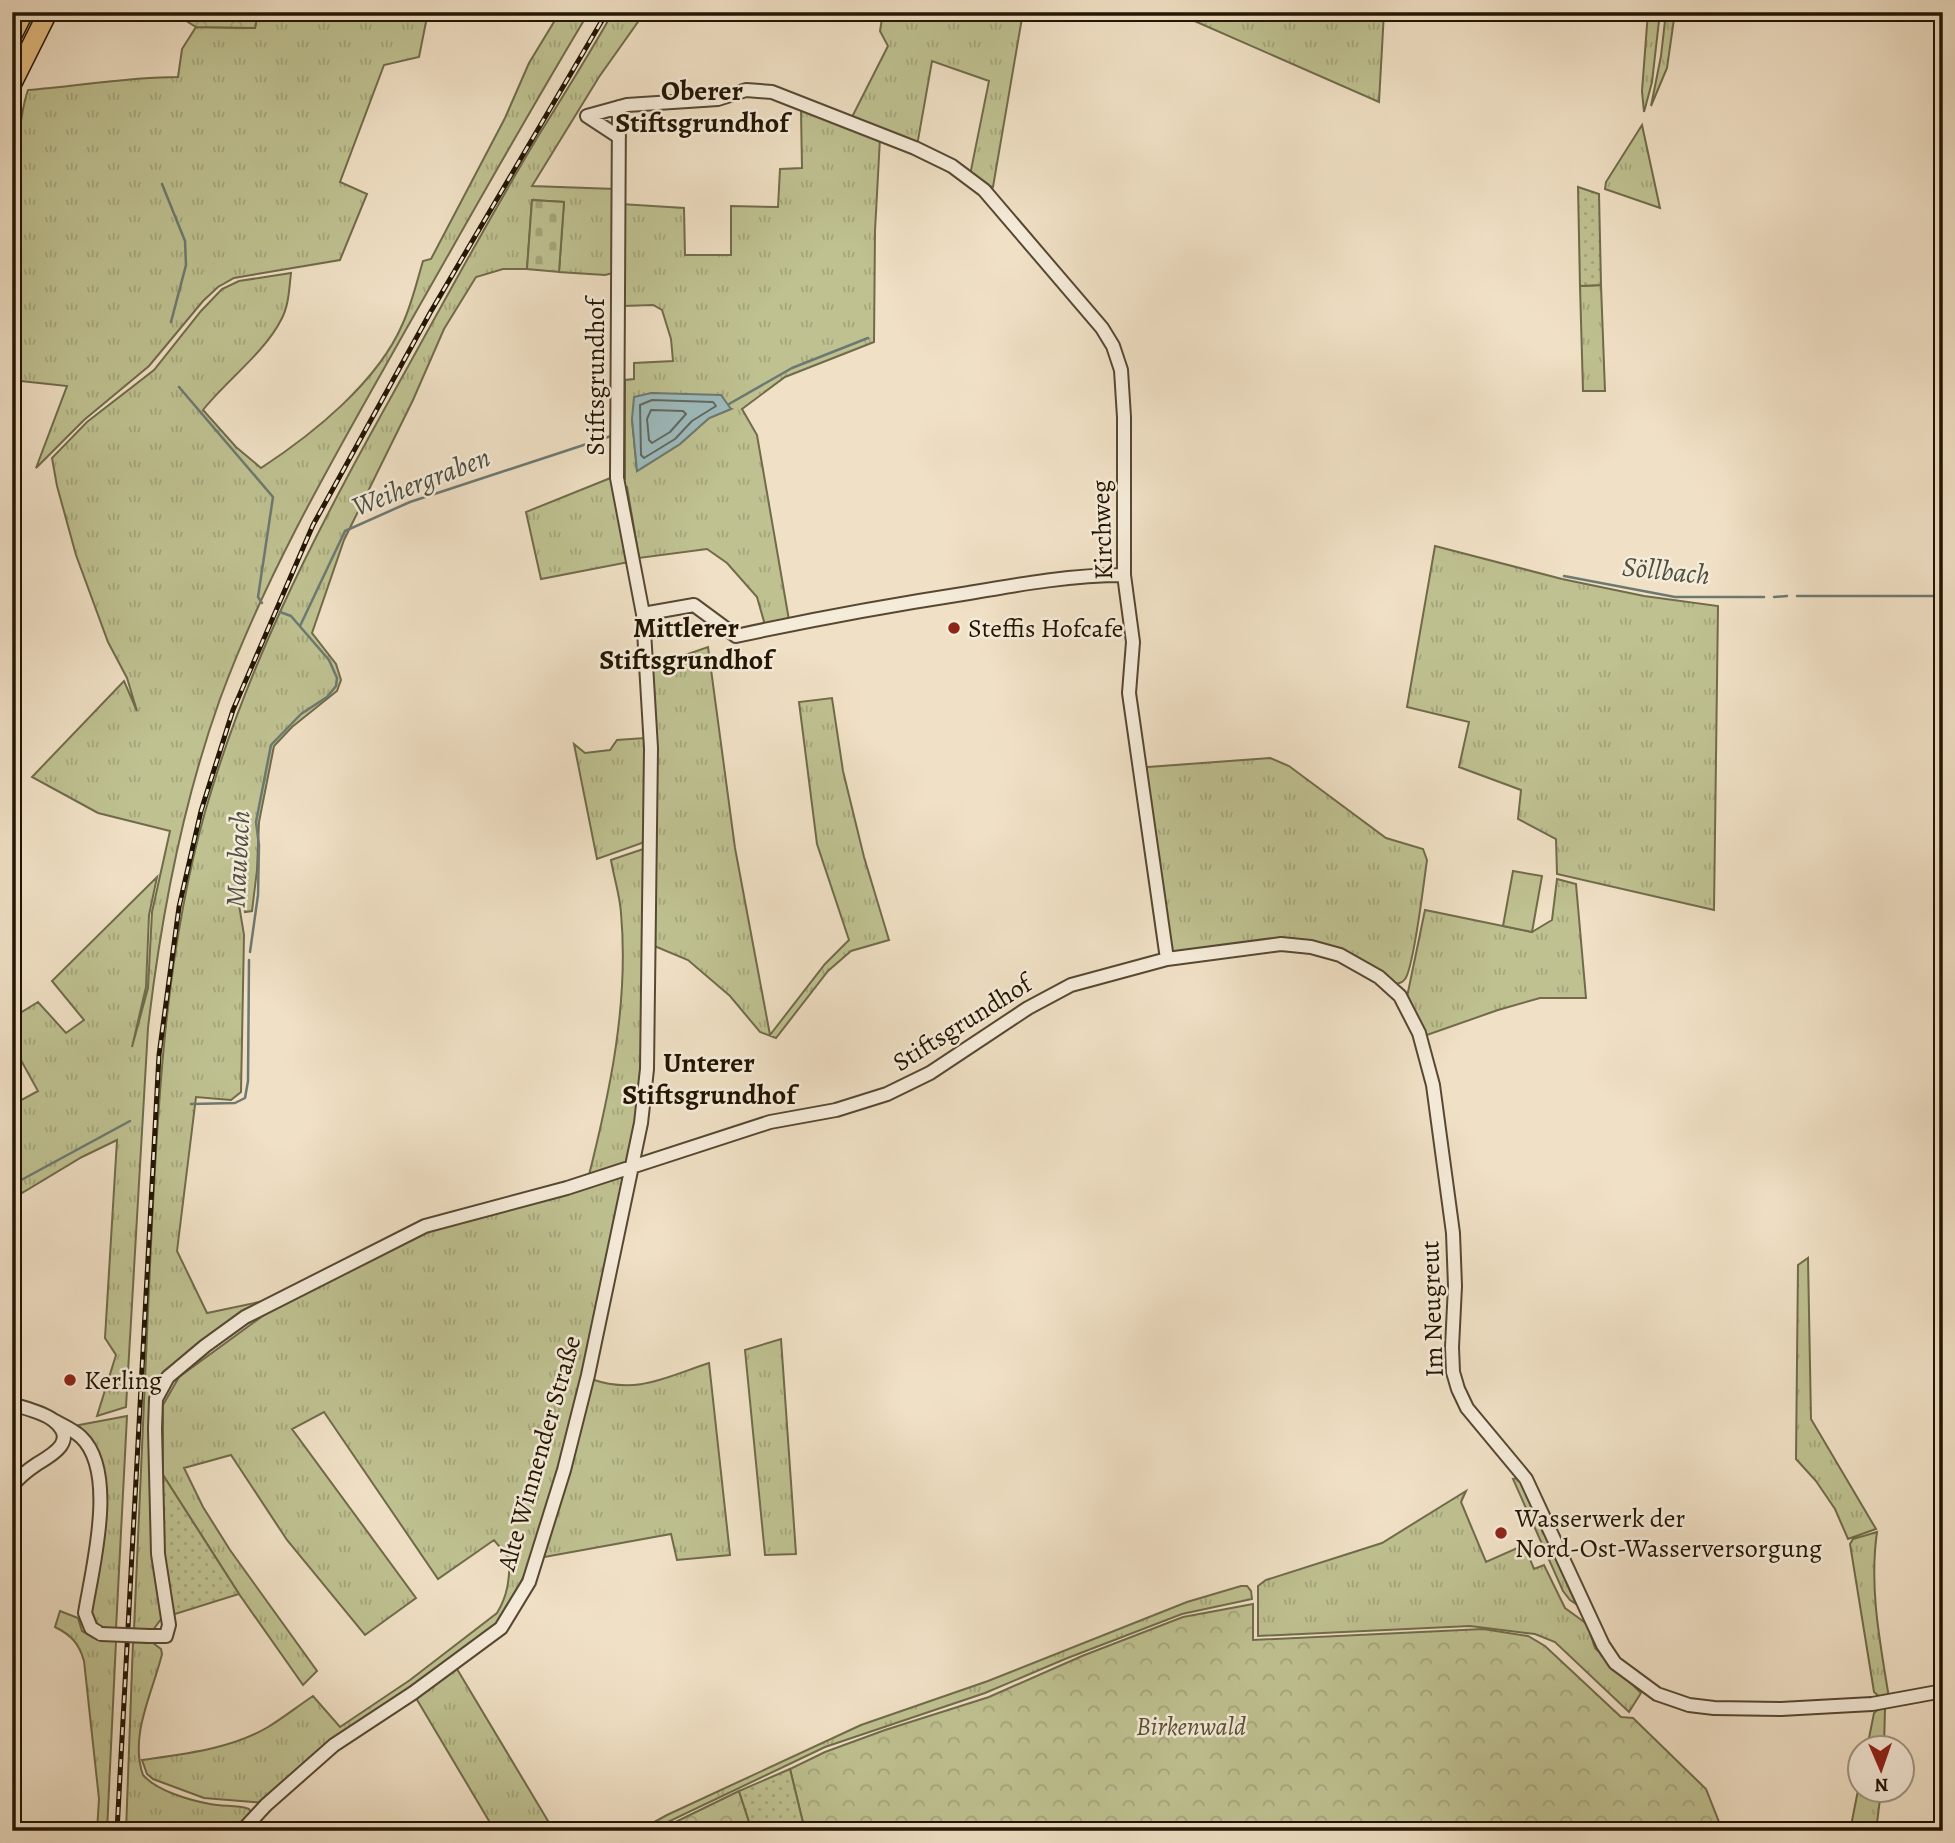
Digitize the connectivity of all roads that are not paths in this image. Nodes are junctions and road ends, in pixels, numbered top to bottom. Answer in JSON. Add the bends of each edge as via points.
{"nodes":[{"id":1,"x":24,"y":12,"type":"edge"},
{"id":2,"x":48,"y":12,"type":"edge"},
{"id":3,"x":12,"y":36,"type":"edge"},
{"id":4,"x":12,"y":84,"type":"edge"},
{"id":5,"x":619,"y":107,"type":"junction"},
{"id":6,"x":619,"y":137,"type":"junction"},
{"id":7,"x":1124,"y":575,"type":"junction"},
{"id":8,"x":643,"y":614,"type":"junction"},
{"id":9,"x":1167,"y":959,"type":"junction"},
{"id":10,"x":1399,"y":996,"type":"joint"},
{"id":11,"x":631,"y":1167,"type":"junction"},
{"id":12,"x":12,"y":1404,"type":"edge"},
{"id":13,"x":53,"y":1420,"type":"junction"},
{"id":14,"x":12,"y":1486,"type":"edge"},
{"id":15,"x":1943,"y":1691,"type":"edge"},
{"id":16,"x":242,"y":1831,"type":"edge"}],
"edges":[{"from":1,"to":3,"type":"highway"},
{"from":2,"to":4,"type":"highway"},
{"from":5,"to":6,"type":"street","name":"Stiftsgrundhof"},
{"from":5,"to":6,"type":"street","via":[[587,116]]},
{"from":5,"to":7,"type":"street","name":"Kirchweg","via":[[719,99],[746,90],[772,92],[915,148],[953,166],[984,190],[1113,346],[1121,370],[1124,417]]},
{"from":6,"to":8,"type":"street","name":"Stiftsgrundhof","via":[[617,478]]},
{"from":7,"to":8,"type":"street","via":[[1048,580],[912,601],[736,635],[694,605]]},
{"from":7,"to":9,"type":"street","name":"Kirchweg","via":[[1133,642],[1129,693]]},
{"from":8,"to":11,"type":"street","name":"Stiftsgrundhof","via":[[650,748],[647,1069]]},
{"from":9,"to":10,"type":"street","name":"Stiftsgrundhof","via":[[1261,946],[1311,947],[1360,965]]},
{"from":9,"to":11,"type":"street","name":"Stiftsgrundhof","via":[[1093,978],[1044,998],[930,1073],[887,1094],[836,1110],[770,1122]]},
{"from":10,"to":15,"type":"street","name":"Im Neugreut","via":[[1419,1033],[1435,1097],[1452,1233],[1452,1347],[1458,1389],[1526,1479],[1615,1662],[1657,1694],[1714,1708],[1872,1704]]},
{"from":11,"to":13,"type":"street","bridge":true,"via":[[425,1226],[245,1317],[168,1377],[156,1399],[155,1429],[158,1554],[169,1625],[166,1636],[101,1634],[91,1628],[85,1613],[102,1500],[96,1465],[81,1437]]},
{"from":11,"to":16,"type":"street","name":"Alte Winnender Straße","via":[[588,1375],[529,1582],[501,1629],[334,1745]]},
{"from":12,"to":13,"type":"street"},
{"from":13,"to":14,"type":"street","via":[[63,1434],[62,1445]]}]}
